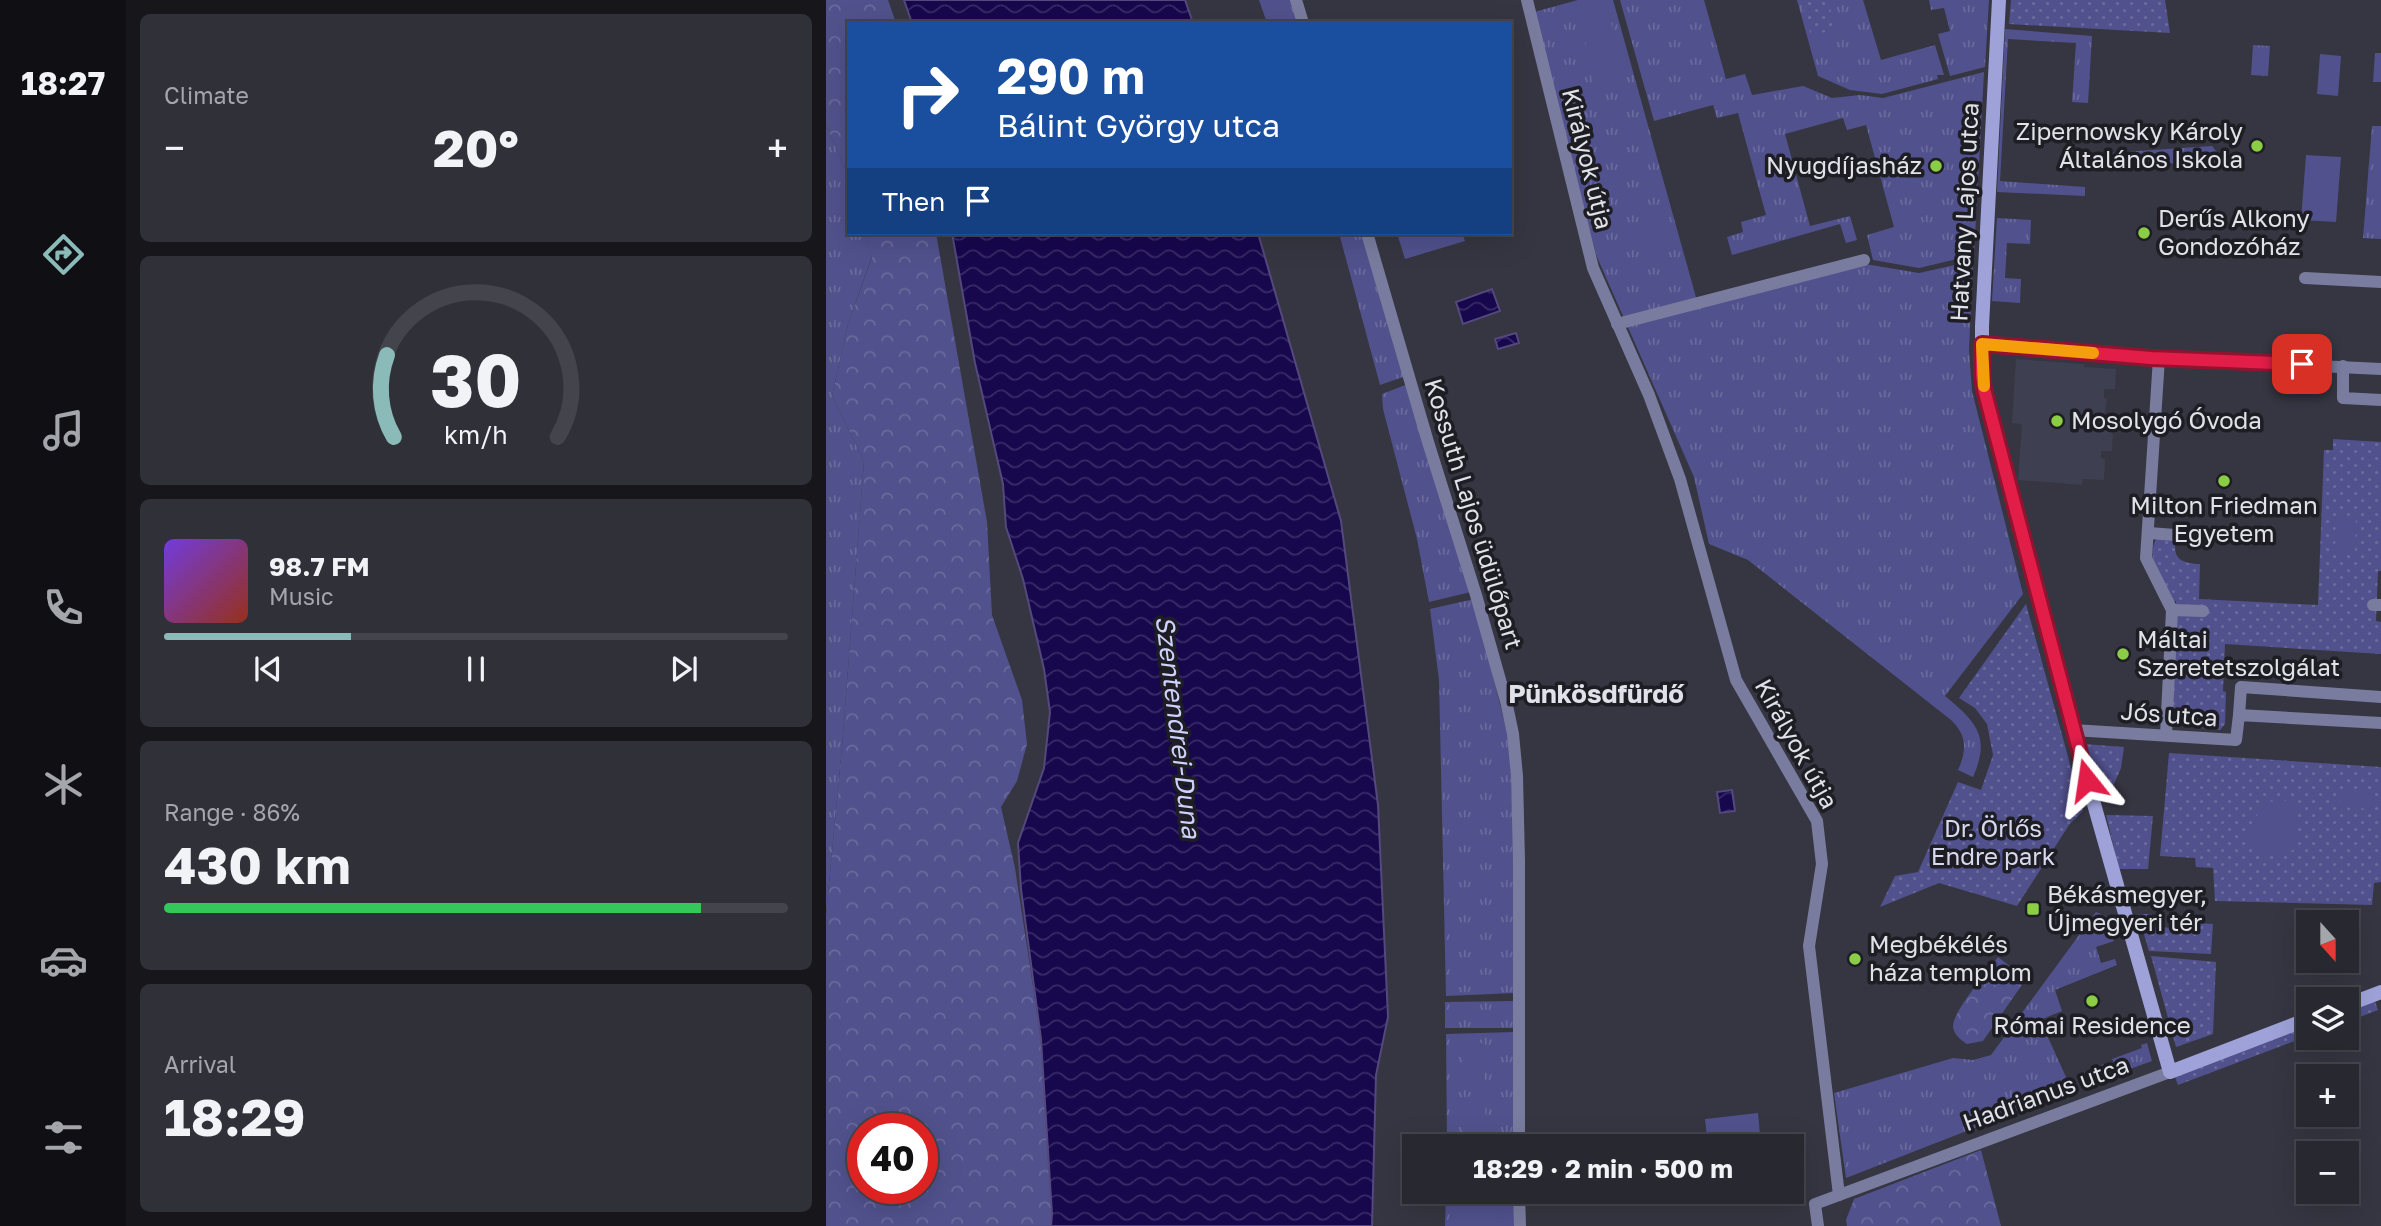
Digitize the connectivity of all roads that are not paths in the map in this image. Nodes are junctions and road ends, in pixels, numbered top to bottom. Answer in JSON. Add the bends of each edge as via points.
{"nodes":[{"id":1,"x":1296,"y":0,"type":"edge"},
{"id":2,"x":1527,"y":0,"type":"edge"},
{"id":3,"x":1999,"y":0,"type":"edge"},
{"id":4,"x":1302,"y":21,"type":"edge"},
{"id":5,"x":1368,"y":235,"type":"edge"},
{"id":6,"x":1864,"y":260,"type":"dead end"},
{"id":7,"x":2305,"y":278,"type":"dead end"},
{"id":8,"x":2381,"y":282,"type":"edge"},
{"id":9,"x":1617,"y":324,"type":"junction"},
{"id":10,"x":1982,"y":344,"type":"junction"},
{"id":11,"x":2159,"y":358,"type":"junction"},
{"id":12,"x":2343,"y":366,"type":"junction"},
{"id":13,"x":2381,"y":369,"type":"edge"},
{"id":14,"x":2381,"y":400,"type":"edge"},
{"id":15,"x":2148,"y":533,"type":"junction"},
{"id":16,"x":2188,"y":536,"type":"dead end"},
{"id":17,"x":2172,"y":610,"type":"junction"},
{"id":18,"x":2203,"y":611,"type":"dead end"},
{"id":19,"x":2381,"y":697,"type":"edge"},
{"id":20,"x":2239,"y":715,"type":"junction"},
{"id":21,"x":2381,"y":723,"type":"edge"},
{"id":22,"x":2073,"y":730,"type":"junction"},
{"id":23,"x":2166,"y":735,"type":"junction"},
{"id":24,"x":2381,"y":992,"type":"edge"},
{"id":25,"x":2359,"y":1000,"type":"edge"},
{"id":26,"x":2296,"y":1024,"type":"edge"},
{"id":27,"x":2170,"y":1072,"type":"junction"},
{"id":28,"x":1519,"y":1134,"type":"edge"},
{"id":29,"x":1839,"y":1195,"type":"junction"},
{"id":30,"x":1519,"y":1204,"type":"edge"},
{"id":31,"x":1520,"y":1226,"type":"edge"},
{"id":32,"x":1818,"y":1226,"type":"edge"}],
"edges":[{"from":1,"to":4,"type":"street"},
{"from":2,"to":9,"type":"street","name":"Királyok útja","via":[[1593,268]]},
{"from":3,"to":10,"type":"street","name":"Hatvany Lajos utca"},
{"from":5,"to":28,"type":"street","name":"Kossuth Lajos üdülőpart","via":[[1513,734],[1519,861]]},
{"from":6,"to":9,"type":"street"},
{"from":7,"to":8,"type":"street"},
{"from":9,"to":29,"type":"street","name":"Királyok útja","via":[[1680,479],[1736,680],[1816,821],[1822,864],[1809,946]]},
{"from":10,"to":11,"type":"street"},
{"from":10,"to":22,"type":"street","name":"Hatvany Lajos utca","via":[[1987,403]]},
{"from":11,"to":12,"type":"street"},
{"from":11,"to":15,"type":"street"},
{"from":12,"to":13,"type":"street"},
{"from":12,"to":14,"type":"street","via":[[2343,398]]},
{"from":15,"to":16,"type":"street"},
{"from":15,"to":17,"type":"street","via":[[2146,558]]},
{"from":17,"to":18,"type":"street"},
{"from":17,"to":23,"type":"street"},
{"from":19,"to":20,"type":"street","name":"Jós utca","via":[[2241,687]]},
{"from":20,"to":21,"type":"street","name":"Jós utca"},
{"from":20,"to":23,"type":"street","name":"Jós utca","via":[[2236,740]]},
{"from":22,"to":23,"type":"street","name":"Jós utca"},
{"from":22,"to":27,"type":"street","name":"Hatvany Lajos utca"},
{"from":24,"to":25,"type":"street"},
{"from":26,"to":27,"type":"street","name":"Hadrianus utca"},
{"from":27,"to":29,"type":"street","name":"Hadrianus utca"},
{"from":29,"to":32,"type":"street","via":[[1815,1204]]},
{"from":30,"to":31,"type":"street"}]}
